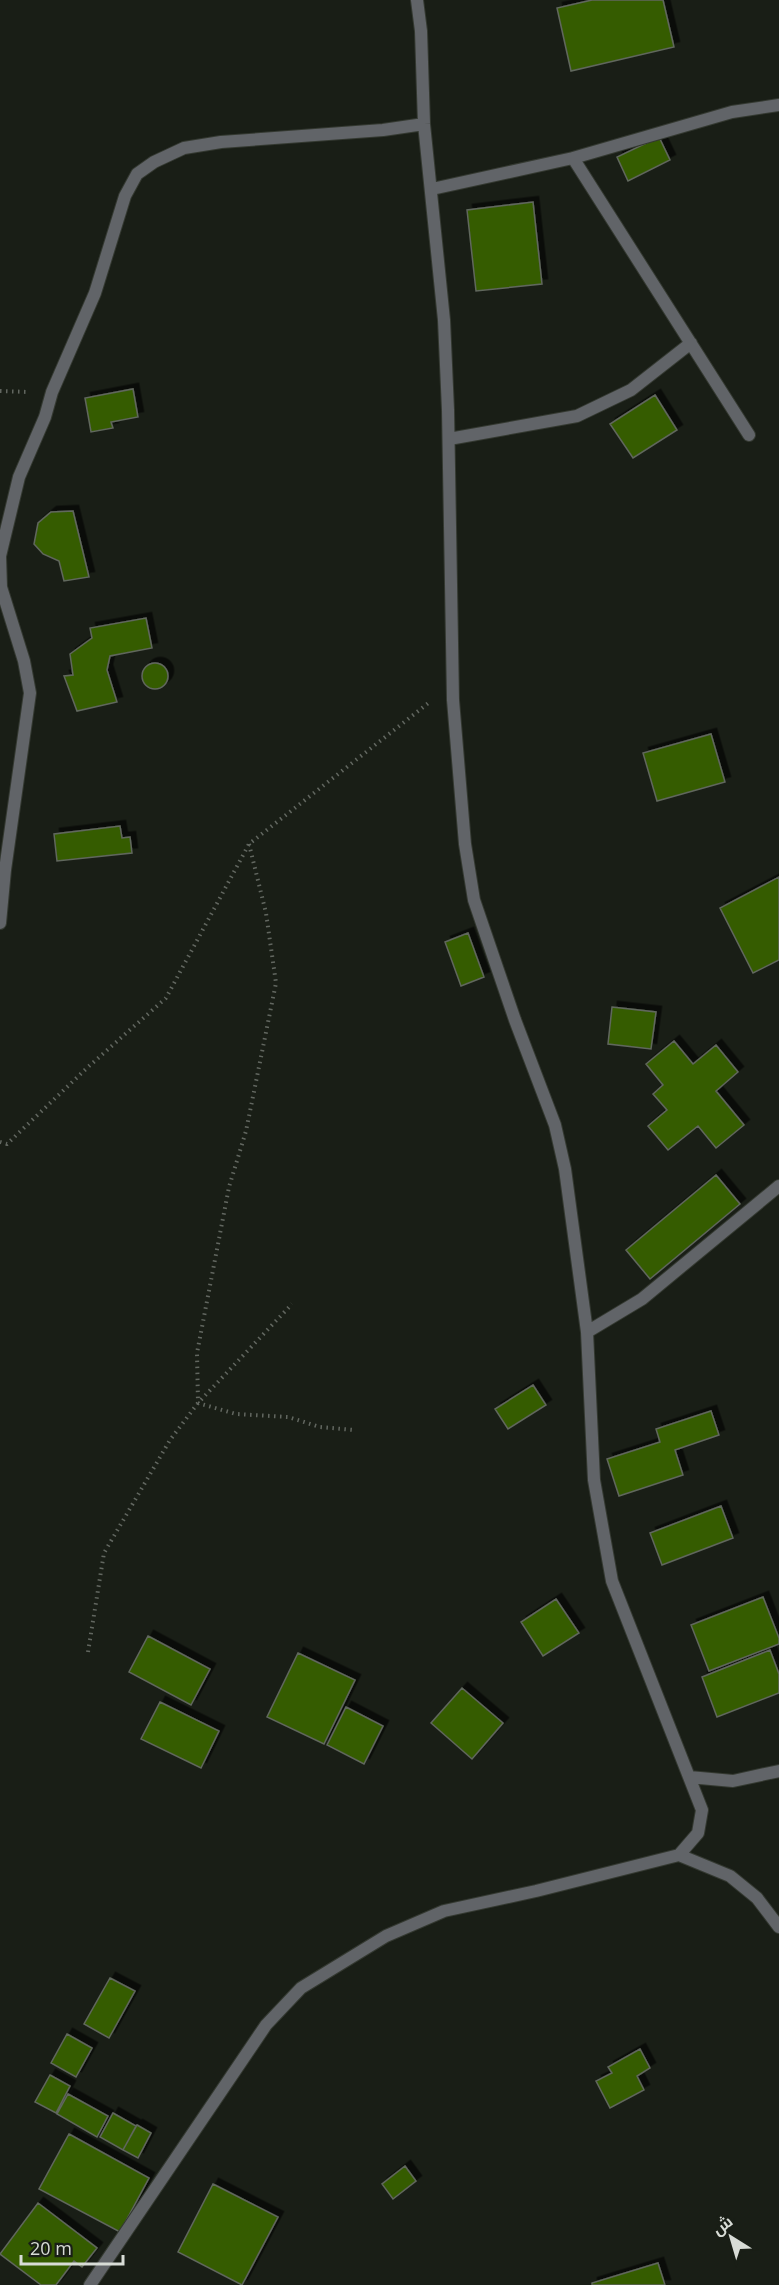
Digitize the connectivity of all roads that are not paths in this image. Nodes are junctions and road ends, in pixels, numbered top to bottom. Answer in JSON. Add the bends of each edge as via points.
{"nodes":[{"id":1,"x":417,"y":0,"type":"edge"},
{"id":2,"x":779,"y":105,"type":"edge"},
{"id":3,"x":424,"y":124,"type":"junction"},
{"id":4,"x":573,"y":158,"type":"junction"},
{"id":5,"x":432,"y":189,"type":"junction"},
{"id":6,"x":691,"y":343,"type":"junction"},
{"id":7,"x":749,"y":435,"type":"dead end"},
{"id":8,"x":449,"y":439,"type":"junction"},
{"id":9,"x":0,"y":923,"type":"edge"},
{"id":10,"x":779,"y":1186,"type":"edge"},
{"id":11,"x":587,"y":1332,"type":"junction"},
{"id":12,"x":779,"y":1772,"type":"edge"},
{"id":13,"x":689,"y":1777,"type":"junction"},
{"id":14,"x":679,"y":1855,"type":"junction"},
{"id":15,"x":779,"y":1927,"type":"edge"},
{"id":16,"x":90,"y":2285,"type":"edge"}],
"edges":[{"from":1,"to":3,"type":"street"},
{"from":2,"to":4,"type":"street","via":[[732,112]]},
{"from":3,"to":5,"type":"street"},
{"from":3,"to":9,"type":"street","via":[[184,148],[137,174],[125,196],[95,293],[19,477],[0,556],[1,587],[30,693]]},
{"from":4,"to":5,"type":"street"},
{"from":4,"to":6,"type":"street"},
{"from":5,"to":8,"type":"street","via":[[444,320]]},
{"from":6,"to":7,"type":"street"},
{"from":6,"to":8,"type":"street","via":[[631,390],[577,416]]},
{"from":8,"to":11,"type":"street","via":[[453,677],[465,844],[474,900],[555,1125],[565,1169]]},
{"from":10,"to":11,"type":"street","via":[[642,1299]]},
{"from":11,"to":13,"type":"street","via":[[594,1480],[612,1581]]},
{"from":12,"to":13,"type":"street","via":[[733,1781]]},
{"from":13,"to":14,"type":"street","via":[[702,1810],[698,1833]]},
{"from":14,"to":15,"type":"street","via":[[730,1876],[757,1898]]},
{"from":14,"to":16,"type":"street","via":[[444,1911],[386,1936],[301,1988],[266,2025]]}]}
